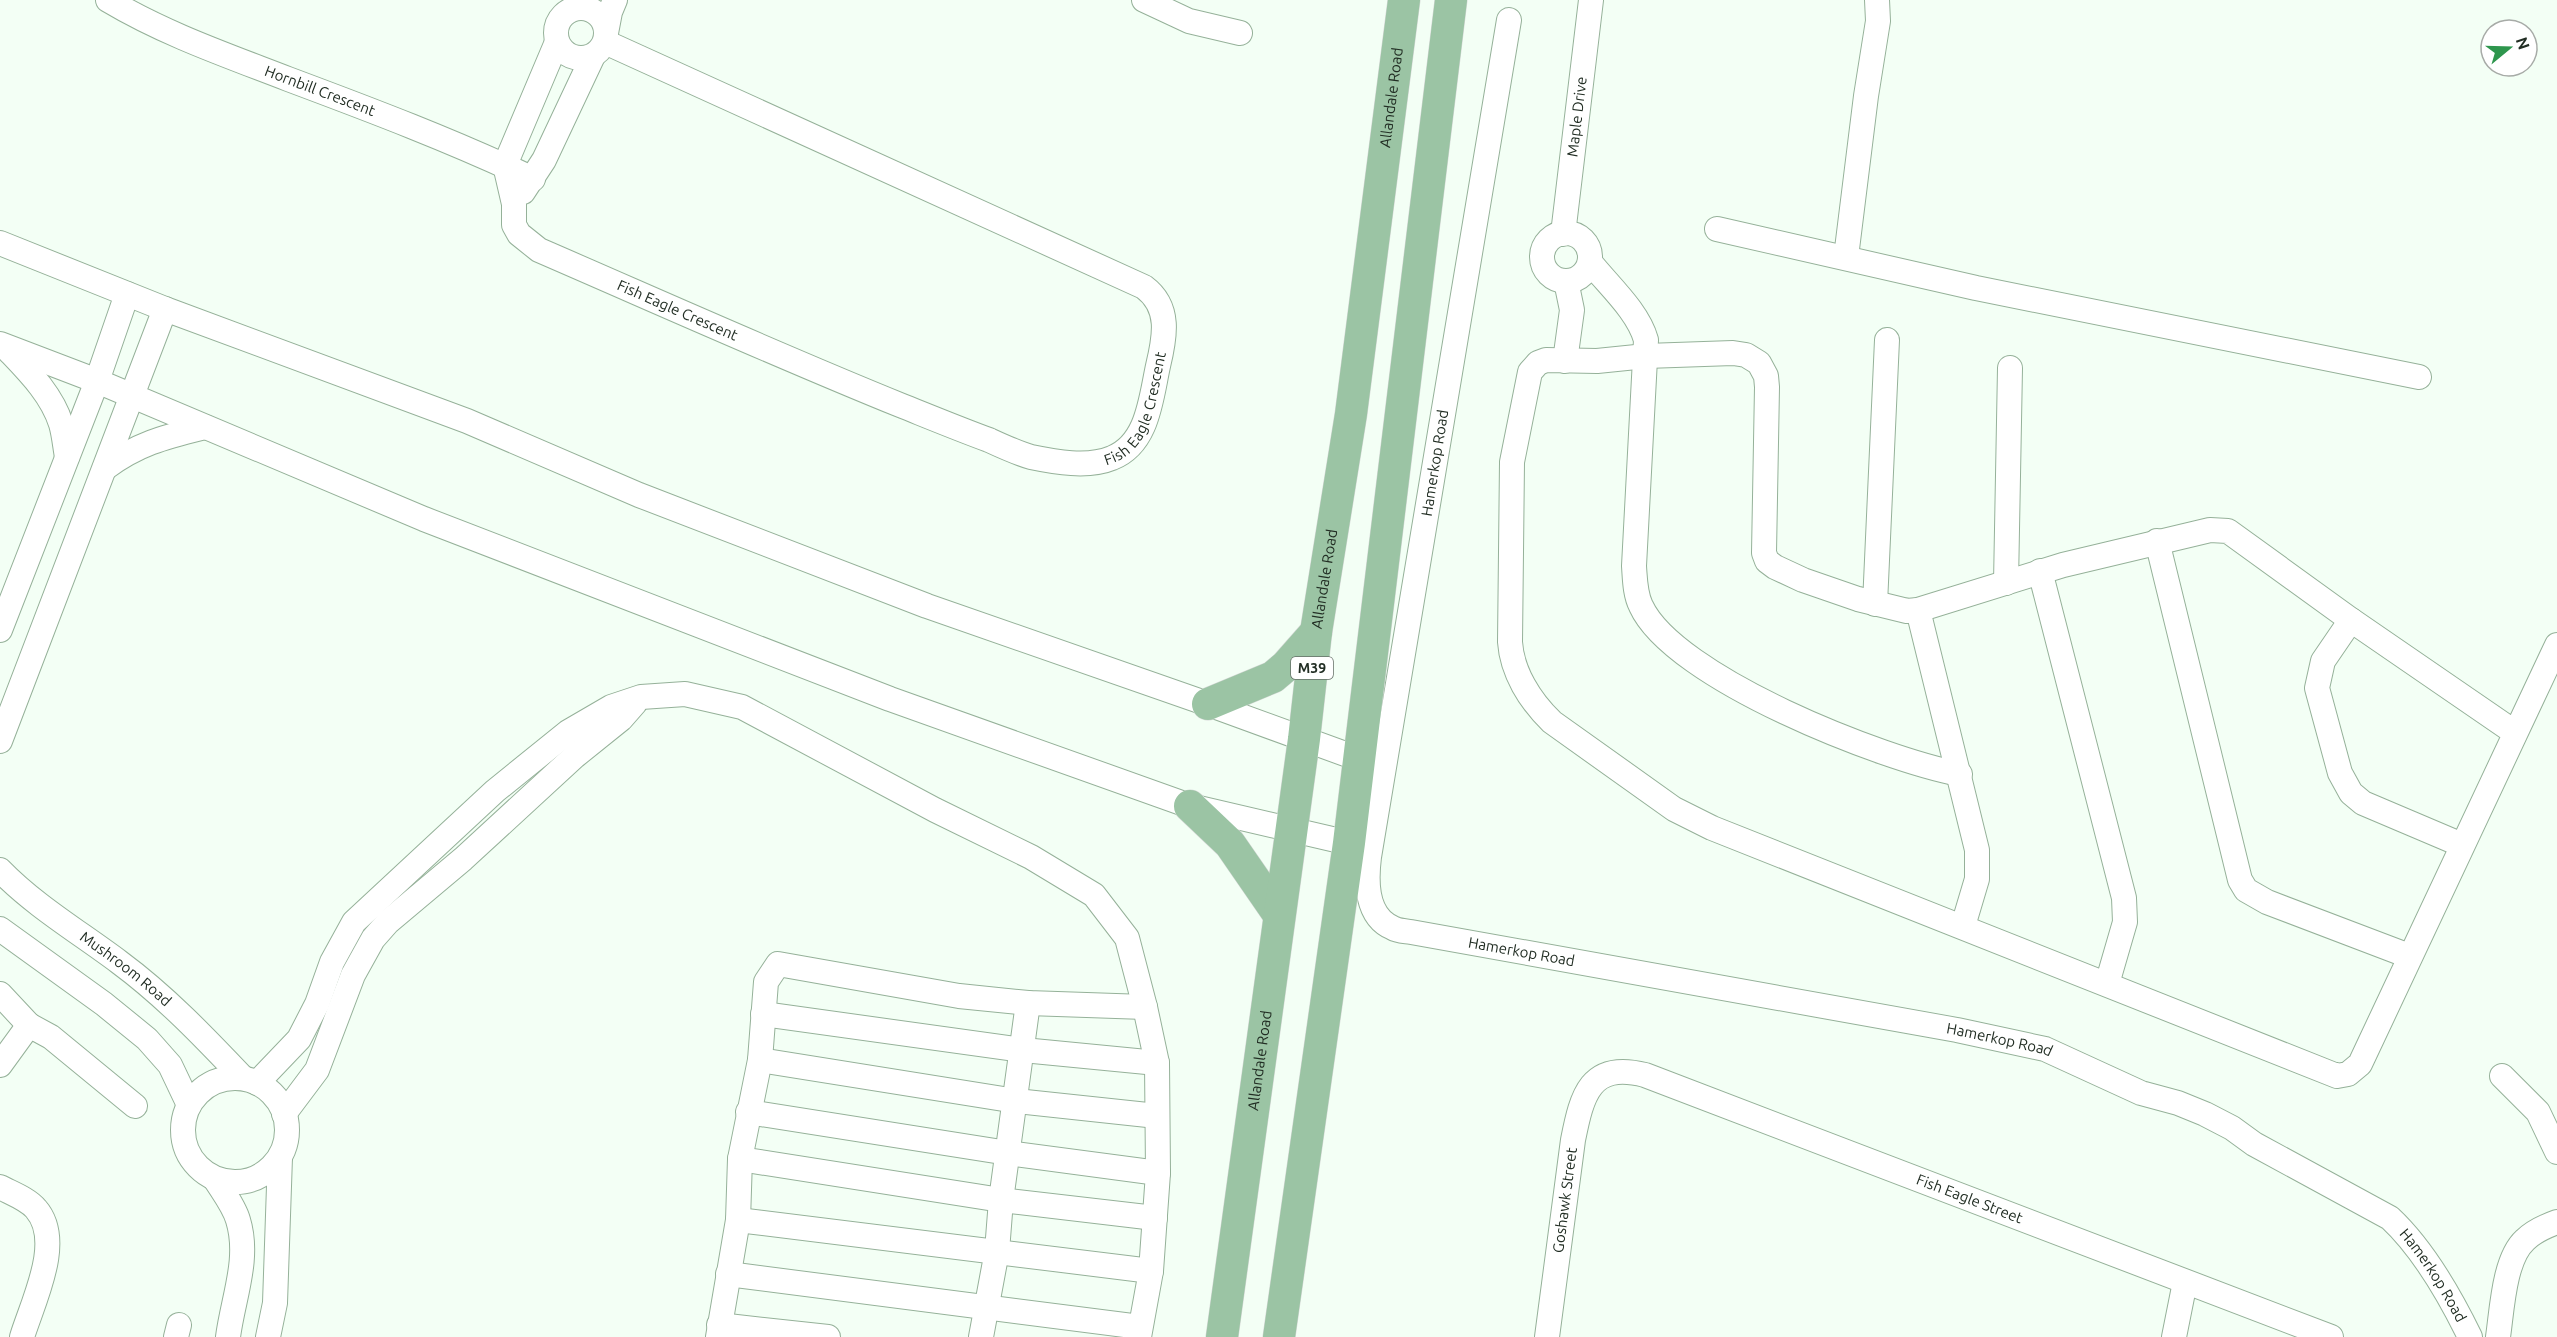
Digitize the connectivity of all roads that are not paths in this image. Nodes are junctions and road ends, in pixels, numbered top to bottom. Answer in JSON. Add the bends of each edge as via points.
{"nodes":[{"id":1,"x":108,"y":0,"type":"edge"},
{"id":2,"x":615,"y":0,"type":"edge"},
{"id":3,"x":1144,"y":0,"type":"edge"},
{"id":4,"x":1404,"y":0,"type":"edge"},
{"id":5,"x":1451,"y":0,"type":"edge"},
{"id":6,"x":1591,"y":0,"type":"edge"},
{"id":7,"x":1877,"y":0,"type":"edge"},
{"id":8,"x":576,"y":4,"type":"edge"},
{"id":9,"x":1509,"y":20,"type":"dead end"},
{"id":10,"x":1240,"y":33,"type":"dead end"},
{"id":11,"x":557,"y":42,"type":"junction"},
{"id":12,"x":601,"y":44,"type":"junction"},
{"id":13,"x":505,"y":165,"type":"junction"},
{"id":14,"x":533,"y":179,"type":"junction"},
{"id":15,"x":514,"y":204,"type":"junction"},
{"id":16,"x":1717,"y":229,"type":"dead end"},
{"id":17,"x":1563,"y":234,"type":"junction"},
{"id":18,"x":0,"y":243,"type":"edge"},
{"id":19,"x":1846,"y":257,"type":"junction"},
{"id":20,"x":1590,"y":262,"type":"junction"},
{"id":21,"x":1566,"y":281,"type":"junction"},
{"id":22,"x":127,"y":294,"type":"junction"},
{"id":23,"x":165,"y":309,"type":"junction"},
{"id":24,"x":1887,"y":340,"type":"dead end"},
{"id":25,"x":2,"y":345,"type":"edge"},
{"id":26,"x":1646,"y":356,"type":"junction"},
{"id":27,"x":1565,"y":361,"type":"junction"},
{"id":28,"x":2010,"y":368,"type":"dead end"},
{"id":29,"x":2419,"y":376,"type":"dead end"},
{"id":30,"x":97,"y":381,"type":"junction"},
{"id":31,"x":133,"y":396,"type":"junction"},
{"id":32,"x":205,"y":427,"type":"junction"},
{"id":33,"x":67,"y":457,"type":"junction"},
{"id":34,"x":105,"y":468,"type":"junction"},
{"id":35,"x":2157,"y":541,"type":"junction"},
{"id":36,"x":2040,"y":571,"type":"junction"},
{"id":37,"x":2006,"y":583,"type":"junction"},
{"id":38,"x":1875,"y":604,"type":"junction"},
{"id":39,"x":1918,"y":610,"type":"junction"},
{"id":40,"x":2351,"y":620,"type":"junction"},
{"id":41,"x":0,"y":630,"type":"edge"},
{"id":42,"x":1316,"y":632,"type":"junction"},
{"id":43,"x":2557,"y":645,"type":"edge"},
{"id":44,"x":641,"y":697,"type":"junction"},
{"id":45,"x":1208,"y":704,"type":"junction"},
{"id":46,"x":2514,"y":732,"type":"junction"},
{"id":47,"x":1304,"y":739,"type":"junction"},
{"id":48,"x":0,"y":741,"type":"edge"},
{"id":49,"x":1359,"y":759,"type":"junction"},
{"id":50,"x":1960,"y":774,"type":"junction"},
{"id":51,"x":508,"y":780,"type":"junction"},
{"id":52,"x":525,"y":801,"type":"junction"},
{"id":53,"x":479,"y":806,"type":"junction"},
{"id":54,"x":1190,"y":806,"type":"junction"},
{"id":55,"x":497,"y":828,"type":"junction"},
{"id":56,"x":1291,"y":828,"type":"junction"},
{"id":57,"x":1349,"y":843,"type":"junction"},
{"id":58,"x":2462,"y":845,"type":"junction"},
{"id":59,"x":0,"y":870,"type":"edge"},
{"id":60,"x":1279,"y":915,"type":"junction"},
{"id":61,"x":1963,"y":926,"type":"junction"},
{"id":62,"x":0,"y":929,"type":"edge"},
{"id":63,"x":2409,"y":956,"type":"junction"},
{"id":64,"x":2107,"y":984,"type":"junction"},
{"id":65,"x":0,"y":994,"type":"edge"},
{"id":66,"x":1028,"y":1003,"type":"junction"},
{"id":67,"x":1145,"y":1007,"type":"junction"},
{"id":68,"x":763,"y":1014,"type":"junction"},
{"id":69,"x":29,"y":1025,"type":"junction"},
{"id":70,"x":1023,"y":1050,"type":"junction"},
{"id":71,"x":760,"y":1060,"type":"junction"},
{"id":72,"x":1157,"y":1064,"type":"junction"},
{"id":73,"x":0,"y":1065,"type":"edge"},
{"id":74,"x":1606,"y":1073,"type":"joint"},
{"id":75,"x":2502,"y":1076,"type":"dead end"},
{"id":76,"x":250,"y":1081,"type":"junction"},
{"id":77,"x":1016,"y":1101,"type":"junction"},
{"id":78,"x":189,"y":1104,"type":"junction"},
{"id":79,"x":135,"y":1106,"type":"dead end"},
{"id":80,"x":748,"y":1112,"type":"junction"},
{"id":81,"x":284,"y":1114,"type":"junction"},
{"id":82,"x":1157,"y":1116,"type":"junction"},
{"id":83,"x":2557,"y":1152,"type":"edge"},
{"id":84,"x":1008,"y":1154,"type":"junction"},
{"id":85,"x":280,"y":1157,"type":"junction"},
{"id":86,"x":740,"y":1159,"type":"junction"},
{"id":87,"x":1158,"y":1173,"type":"junction"},
{"id":88,"x":215,"y":1179,"type":"junction"},
{"id":89,"x":0,"y":1187,"type":"edge"},
{"id":90,"x":1001,"y":1200,"type":"junction"},
{"id":91,"x":1155,"y":1218,"type":"junction"},
{"id":92,"x":738,"y":1220,"type":"junction"},
{"id":93,"x":2557,"y":1222,"type":"edge"},
{"id":94,"x":997,"y":1251,"type":"junction"},
{"id":95,"x":1290,"y":1257,"type":"junction"},
{"id":96,"x":1151,"y":1271,"type":"junction"},
{"id":97,"x":728,"y":1274,"type":"junction"},
{"id":98,"x":2185,"y":1282,"type":"junction"},
{"id":99,"x":987,"y":1306,"type":"junction"},
{"id":100,"x":718,"y":1331,"type":"edge"},
{"id":101,"x":1140,"y":1332,"type":"edge"},
{"id":102,"x":22,"y":1337,"type":"edge"},
{"id":103,"x":228,"y":1337,"type":"edge"},
{"id":104,"x":268,"y":1337,"type":"edge"},
{"id":105,"x":828,"y":1337,"type":"edge"},
{"id":106,"x":981,"y":1337,"type":"edge"},
{"id":107,"x":1222,"y":1337,"type":"edge"},
{"id":108,"x":1266,"y":1337,"type":"edge"},
{"id":109,"x":1279,"y":1337,"type":"edge"},
{"id":110,"x":1547,"y":1337,"type":"edge"},
{"id":111,"x":2174,"y":1337,"type":"edge"},
{"id":112,"x":2331,"y":1337,"type":"edge"},
{"id":113,"x":2470,"y":1337,"type":"edge"},
{"id":114,"x":2498,"y":1337,"type":"edge"}],
"edges":[{"from":1,"to":13,"type":"street","name":"Hornbill Crescent","via":[[181,38]]},
{"from":2,"to":12,"type":"street"},
{"from":3,"to":10,"type":"street","via":[[1189,21]]},
{"from":4,"to":42,"type":"main road","name":"Allandale Road","number":"M39","via":[[1351,414]]},
{"from":5,"to":49,"type":"main road"},
{"from":6,"to":17,"type":"street","name":"Maple Drive"},
{"from":7,"to":19,"type":"street","via":[[1878,21]]},
{"from":8,"to":11,"type":"street","via":[[560,18]]},
{"from":8,"to":12,"type":"street","via":[[600,16]]},
{"from":9,"to":113,"type":"street","name":"Hamerkop Road","via":[[1367,871],[1370,897],[1381,921],[1411,932],[2045,1049],[2141,1093],[2205,1114],[2390,1218],[2444,1288]]},
{"from":11,"to":12,"type":"street","via":[[568,56],[585,58]]},
{"from":11,"to":13,"type":"street"},
{"from":12,"to":14,"type":"street"},
{"from":12,"to":15,"type":"street","name":"Fish Eagle Crescent","via":[[1144,287],[1159,303],[1164,341],[1145,423],[1138,436],[1129,447],[1102,460],[1064,462],[1029,456],[848,384],[538,250],[516,230]]},
{"from":13,"to":14,"type":"street","name":"Hornbill Crescent"},
{"from":13,"to":15,"type":"street","name":"Fish Eagle Crescent"},
{"from":14,"to":15,"type":"street"},
{"from":16,"to":19,"type":"street"},
{"from":17,"to":20,"type":"street","via":[[1583,240]]},
{"from":17,"to":21,"type":"street","via":[[1548,242],[1542,256],[1546,271]]},
{"from":18,"to":22,"type":"street"},
{"from":19,"to":29,"type":"street","via":[[1976,288]]},
{"from":20,"to":21,"type":"street","via":[[1581,276]]},
{"from":20,"to":26,"type":"street","via":[[1641,328]]},
{"from":21,"to":27,"type":"street","via":[[1572,309]]},
{"from":22,"to":23,"type":"street"},
{"from":22,"to":30,"type":"street"},
{"from":23,"to":31,"type":"street"},
{"from":23,"to":45,"type":"street","via":[[467,421],[639,495],[927,606]]},
{"from":24,"to":38,"type":"street"},
{"from":25,"to":30,"type":"street"},
{"from":25,"to":33,"type":"street","via":[[47,396],[61,423]]},
{"from":26,"to":27,"type":"street"},
{"from":26,"to":38,"type":"street","via":[[1733,353],[1759,363],[1767,387],[1762,536],[1767,561],[1803,579]]},
{"from":26,"to":50,"type":"street","via":[[1634,566],[1635,590],[1653,626],[1710,672],[1748,694],[1879,751]]},
{"from":27,"to":61,"type":"street","via":[[1542,362],[1530,372],[1512,462],[1510,650],[1517,674],[1535,702],[1559,727],[1693,819]]},
{"from":28,"to":37,"type":"street"},
{"from":30,"to":31,"type":"street"},
{"from":30,"to":33,"type":"street"},
{"from":31,"to":32,"type":"street"},
{"from":31,"to":34,"type":"street"},
{"from":32,"to":34,"type":"street","via":[[129,451]]},
{"from":32,"to":54,"type":"street","via":[[424,519],[890,699]]},
{"from":33,"to":41,"type":"street"},
{"from":34,"to":48,"type":"street"},
{"from":35,"to":36,"type":"street"},
{"from":35,"to":40,"type":"street","via":[[2210,530],[2228,531]]},
{"from":35,"to":63,"type":"street","via":[[2246,890]]},
{"from":36,"to":37,"type":"street"},
{"from":36,"to":64,"type":"street","via":[[2124,898],[2125,922]]},
{"from":37,"to":39,"type":"street"},
{"from":38,"to":39,"type":"street"},
{"from":39,"to":50,"type":"street"},
{"from":40,"to":46,"type":"street"},
{"from":40,"to":58,"type":"street","via":[[2323,661],[2317,688],[2340,773],[2351,793],[2363,803]]},
{"from":42,"to":45,"type":"main road","via":[[1273,677]]},
{"from":42,"to":47,"type":"main road","name":"Allandale Road","number":"M39"},
{"from":43,"to":46,"type":"street"},
{"from":44,"to":51,"type":"street","via":[[611,707],[568,732]]},
{"from":44,"to":52,"type":"street","via":[[621,719]]},
{"from":44,"to":67,"type":"street","via":[[685,694],[742,707],[1031,857],[1094,895],[1127,938]]},
{"from":45,"to":47,"type":"street"},
{"from":46,"to":58,"type":"street"},
{"from":47,"to":49,"type":"street"},
{"from":47,"to":56,"type":"main road","name":"Allandale Road","number":"M39"},
{"from":49,"to":57,"type":"main road"},
{"from":50,"to":61,"type":"street","via":[[1978,861],[1977,879]]},
{"from":51,"to":52,"type":"street"},
{"from":51,"to":53,"type":"street"},
{"from":52,"to":55,"type":"street"},
{"from":53,"to":55,"type":"street"},
{"from":53,"to":76,"type":"street","via":[[354,922],[299,1039]]},
{"from":54,"to":56,"type":"street"},
{"from":54,"to":60,"type":"main road","via":[[1236,852]]},
{"from":55,"to":81,"type":"street","via":[[373,939],[353,975],[317,1070]]},
{"from":56,"to":57,"type":"street"},
{"from":56,"to":60,"type":"main road","name":"Allandale Road","number":"M39"},
{"from":57,"to":95,"type":"main road"},
{"from":58,"to":63,"type":"street"},
{"from":59,"to":76,"type":"street","name":"Mushroom Road","via":[[46,910],[149,986]]},
{"from":60,"to":107,"type":"main road","name":"Allandale Road","number":"M39"},
{"from":61,"to":64,"type":"street"},
{"from":62,"to":78,"type":"street","via":[[147,1040],[171,1065]]},
{"from":63,"to":64,"type":"street","via":[[2360,1064],[2343,1076]]},
{"from":65,"to":69,"type":"street"},
{"from":66,"to":67,"type":"street"},
{"from":66,"to":68,"type":"street","via":[[959,996],[778,964],[766,982]]},
{"from":66,"to":70,"type":"street"},
{"from":67,"to":72,"type":"street"},
{"from":68,"to":70,"type":"street"},
{"from":68,"to":71,"type":"street"},
{"from":69,"to":73,"type":"street"},
{"from":69,"to":79,"type":"street","via":[[51,1037]]},
{"from":70,"to":72,"type":"street"},
{"from":70,"to":77,"type":"street"},
{"from":71,"to":77,"type":"street"},
{"from":71,"to":80,"type":"street"},
{"from":72,"to":82,"type":"street"},
{"from":74,"to":98,"type":"street","name":"Fish Eagle Street","via":[[1645,1075]]},
{"from":74,"to":110,"type":"street","name":"Goshawk Street","via":[[1589,1088],[1573,1140]]},
{"from":75,"to":83,"type":"street","via":[[2538,1112]]},
{"from":76,"to":78,"type":"street","via":[[230,1078],[212,1084]]},
{"from":76,"to":81,"type":"street","name":"Mushroom Road","via":[[275,1097]]},
{"from":77,"to":82,"type":"street"},
{"from":77,"to":84,"type":"street"},
{"from":78,"to":88,"type":"street","via":[[184,1116],[184,1141],[195,1164]]},
{"from":80,"to":84,"type":"street"},
{"from":80,"to":86,"type":"street"},
{"from":81,"to":85,"type":"street","via":[[287,1132]]},
{"from":82,"to":87,"type":"street"},
{"from":84,"to":87,"type":"street"},
{"from":84,"to":90,"type":"street"},
{"from":85,"to":88,"type":"street","via":[[252,1180]]},
{"from":85,"to":104,"type":"street","via":[[274,1303]]},
{"from":86,"to":90,"type":"street"},
{"from":86,"to":92,"type":"street"},
{"from":87,"to":91,"type":"street"},
{"from":88,"to":103,"type":"street","via":[[238,1220],[242,1248]]},
{"from":89,"to":102,"type":"street","via":[[34,1206],[48,1231],[48,1254]]},
{"from":90,"to":91,"type":"street"},
{"from":90,"to":94,"type":"street"},
{"from":91,"to":96,"type":"street"},
{"from":92,"to":94,"type":"street"},
{"from":92,"to":97,"type":"street"},
{"from":93,"to":114,"type":"street","via":[[2524,1240],[2512,1258]]},
{"from":94,"to":96,"type":"street"},
{"from":94,"to":99,"type":"street"},
{"from":95,"to":108,"type":"main road"},
{"from":95,"to":109,"type":"main road"},
{"from":96,"to":101,"type":"street"},
{"from":97,"to":99,"type":"street"},
{"from":97,"to":100,"type":"street"},
{"from":98,"to":111,"type":"street"},
{"from":98,"to":112,"type":"street","name":"Fish Eagle Street"},
{"from":99,"to":101,"type":"street"},
{"from":99,"to":106,"type":"street"},
{"from":100,"to":105,"type":"street"}]}
